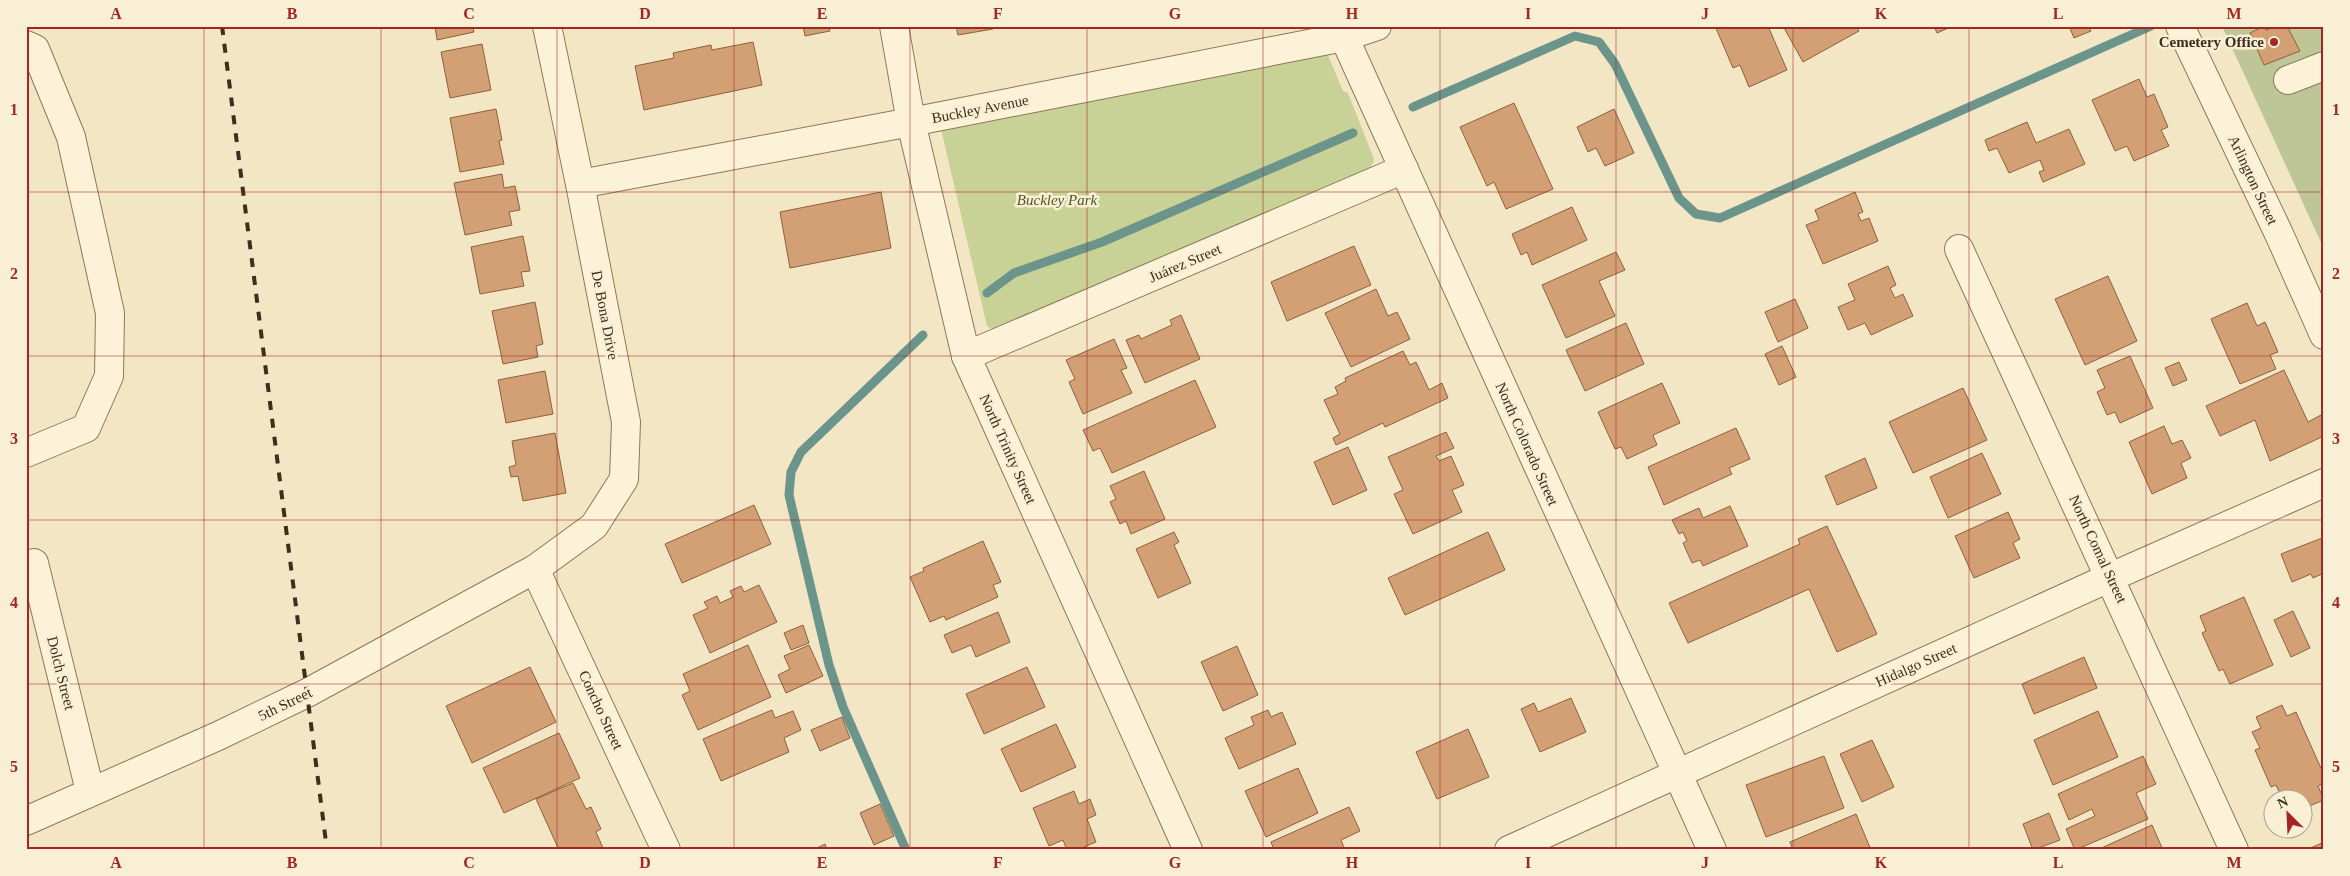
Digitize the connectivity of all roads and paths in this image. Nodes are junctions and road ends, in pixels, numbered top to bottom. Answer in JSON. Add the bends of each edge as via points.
{"nodes":[{"id":1,"x":547,"y":26,"type":"edge"},
{"id":2,"x":894,"y":26,"type":"edge"},
{"id":3,"x":1377,"y":26,"type":"edge"},
{"id":4,"x":2180,"y":26,"type":"edge"},
{"id":5,"x":1344,"y":37,"type":"junction"},
{"id":6,"x":26,"y":45,"type":"edge"},
{"id":7,"x":2324,"y":66,"type":"edge"},
{"id":8,"x":2288,"y":80,"type":"dead end"},
{"id":9,"x":911,"y":122,"type":"junction"},
{"id":10,"x":1404,"y":169,"type":"junction"},
{"id":11,"x":580,"y":184,"type":"junction"},
{"id":12,"x":1959,"y":249,"type":"dead end"},
{"id":13,"x":2324,"y":335,"type":"edge"},
{"id":14,"x":966,"y":356,"type":"junction"},
{"id":15,"x":26,"y":453,"type":"edge"},
{"id":16,"x":2324,"y":483,"type":"edge"},
{"id":17,"x":26,"y":565,"type":"edge"},
{"id":18,"x":535,"y":569,"type":"junction"},
{"id":19,"x":2111,"y":577,"type":"junction"},
{"id":20,"x":1676,"y":773,"type":"junction"},
{"id":21,"x":90,"y":791,"type":"junction"},
{"id":22,"x":26,"y":821,"type":"edge"},
{"id":23,"x":666,"y":850,"type":"edge"},
{"id":24,"x":1188,"y":850,"type":"edge"},
{"id":25,"x":1509,"y":850,"type":"edge"},
{"id":26,"x":1712,"y":850,"type":"edge"},
{"id":27,"x":2234,"y":850,"type":"edge"}],
"edges":[{"from":1,"to":11,"type":"street","name":"De Bona Drive"},
{"from":2,"to":9,"type":"street","name":"North Trinity Street"},
{"from":3,"to":5,"type":"street","name":"Buckley Avenue"},
{"from":4,"to":13,"type":"street","name":"Arlington Street"},
{"from":5,"to":9,"type":"street","name":"Buckley Avenue"},
{"from":5,"to":10,"type":"street","name":"North Colorado Street"},
{"from":6,"to":15,"type":"street","via":[[35,49],[70,137],[110,313],[108,376],[86,428]]},
{"from":7,"to":8,"type":"street"},
{"from":9,"to":11,"type":"street","name":"Buckley Avenue"},
{"from":9,"to":14,"type":"street","name":"North Trinity Street"},
{"from":10,"to":14,"type":"street","name":"Juárez Street"},
{"from":10,"to":20,"type":"street","name":"North Colorado Street"},
{"from":11,"to":18,"type":"street","name":"De Bona Drive","via":[[626,422],[624,478],[594,526]]},
{"from":12,"to":19,"type":"street","name":"North Comal Street"},
{"from":14,"to":24,"type":"street","name":"North Trinity Street"},
{"from":16,"to":19,"type":"street","name":"Hidalgo Street"},
{"from":17,"to":21,"type":"street","name":"Dolch Street","via":[[34,563]]},
{"from":18,"to":21,"type":"street","name":"5th Street","via":[[307,693],[218,736]]},
{"from":18,"to":23,"type":"street","name":"Concho Street"},
{"from":19,"to":20,"type":"street","name":"Hidalgo Street"},
{"from":19,"to":27,"type":"street","name":"North Comal Street"},
{"from":20,"to":25,"type":"street","name":"Hidalgo Street"},
{"from":20,"to":26,"type":"street","name":"North Colorado Street"},
{"from":21,"to":22,"type":"street","name":"5th Street"}]}
